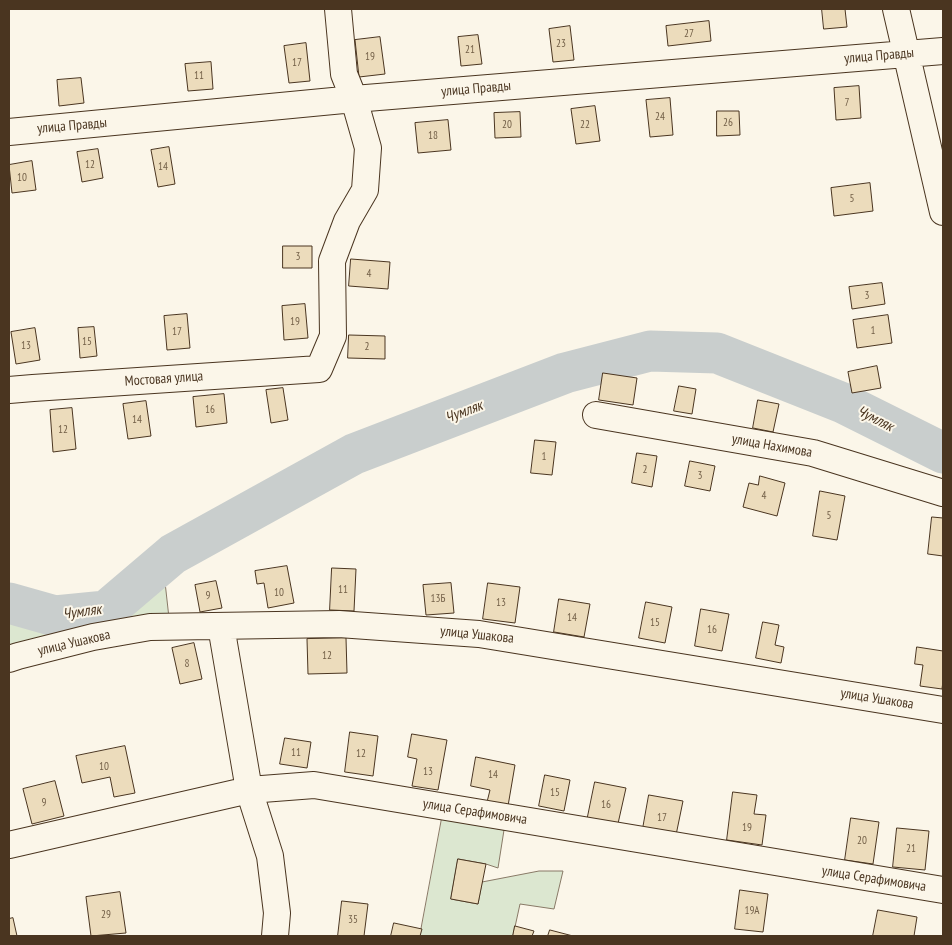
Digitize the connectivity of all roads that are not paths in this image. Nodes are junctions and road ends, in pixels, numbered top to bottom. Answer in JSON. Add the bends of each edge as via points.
{"nodes":[{"id":1,"x":338,"y":9,"type":"edge"},
{"id":2,"x":896,"y":9,"type":"edge"},
{"id":3,"x":943,"y":51,"type":"edge"},
{"id":4,"x":906,"y":54,"type":"junction"},
{"id":5,"x":354,"y":99,"type":"junction"},
{"id":6,"x":9,"y":132,"type":"edge"},
{"id":7,"x":943,"y":212,"type":"edge"},
{"id":8,"x":9,"y":390,"type":"edge"},
{"id":9,"x":596,"y":415,"type":"dead end"},
{"id":10,"x":943,"y":493,"type":"edge"},
{"id":11,"x":221,"y":626,"type":"junction"},
{"id":12,"x":9,"y":660,"type":"edge"},
{"id":13,"x":943,"y":710,"type":"edge"},
{"id":14,"x":249,"y":790,"type":"junction"},
{"id":15,"x":9,"y":845,"type":"edge"},
{"id":16,"x":943,"y":890,"type":"edge"},
{"id":17,"x":275,"y":936,"type":"edge"}],
"edges":[{"from":1,"to":5,"type":"street","via":[[344,74]]},
{"from":2,"to":4,"type":"street"},
{"from":3,"to":4,"type":"street","name":"улица Правды"},
{"from":4,"to":5,"type":"street","name":"улица Правды"},
{"from":4,"to":7,"type":"street"},
{"from":5,"to":6,"type":"street","name":"улица Правды"},
{"from":5,"to":8,"type":"street","name":"Мостовая улица","via":[[368,148],[365,190],[347,221],[332,261],[333,336],[320,369]]},
{"from":9,"to":10,"type":"street","name":"улица Нахимова","via":[[813,453]]},
{"from":11,"to":12,"type":"street","name":"улица Ушакова","via":[[150,626]]},
{"from":11,"to":13,"type":"street","name":"улица Ушакова","via":[[339,624],[479,634]]},
{"from":11,"to":14,"type":"street"},
{"from":14,"to":15,"type":"street","name":"улица Серафимовича"},
{"from":14,"to":16,"type":"street","name":"улица Серафимовича","via":[[314,786]]},
{"from":14,"to":17,"type":"street","via":[[270,856],[277,913]]}]}
